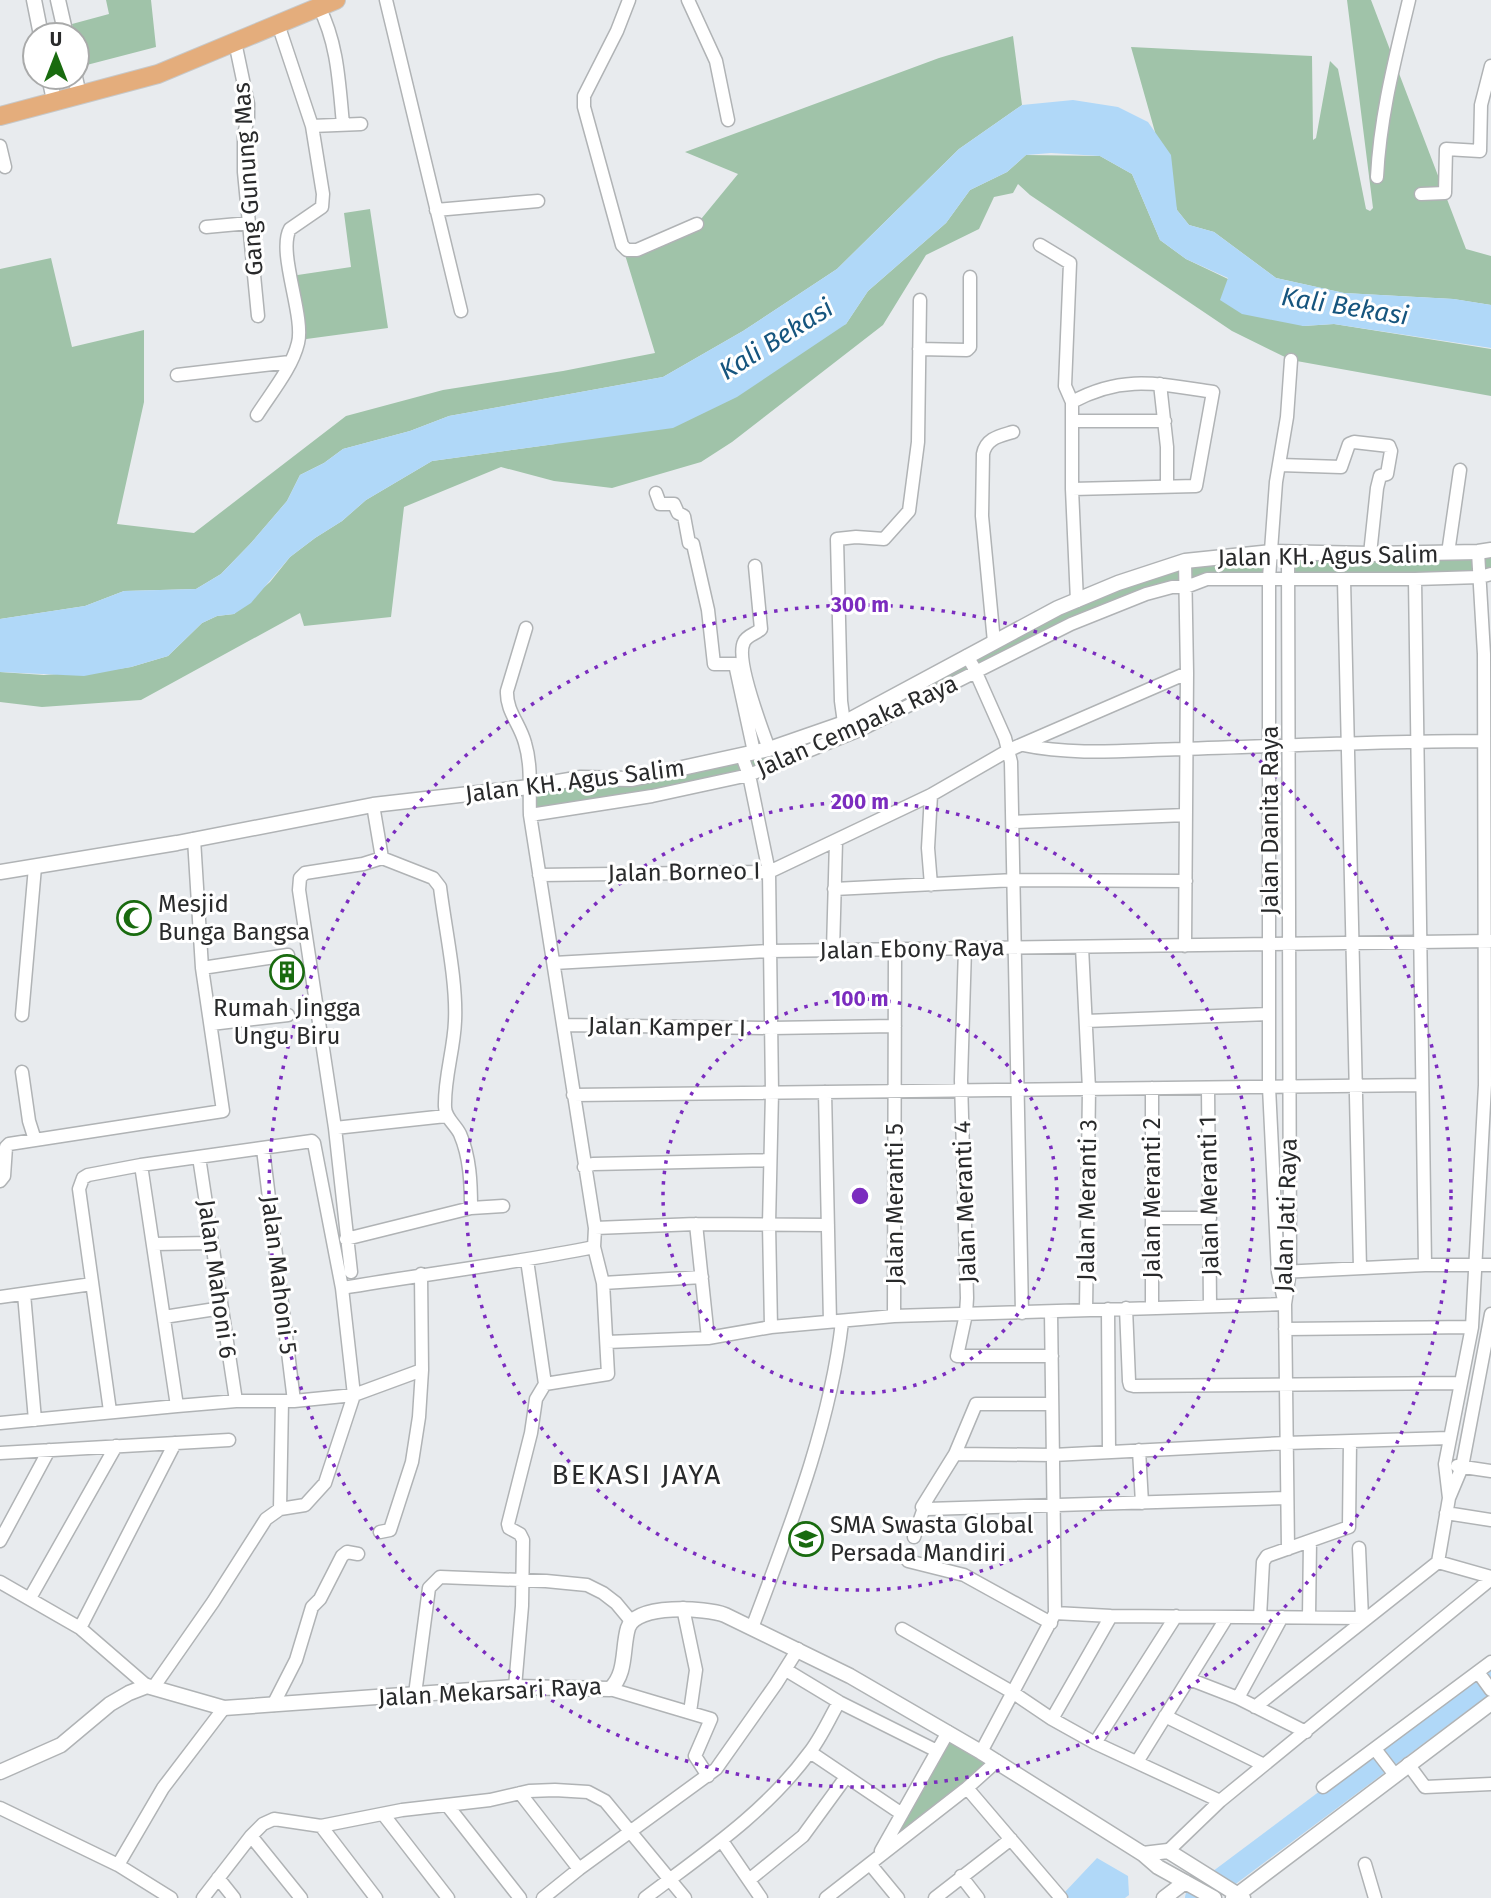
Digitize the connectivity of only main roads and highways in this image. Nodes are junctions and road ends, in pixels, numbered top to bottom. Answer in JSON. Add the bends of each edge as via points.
{"nodes":[{"id":1,"x":336,"y":0,"type":"edge"},
{"id":2,"x":0,"y":116,"type":"edge"}],
"edges":[{"from":1,"to":2,"type":"main road","via":[[158,74]]}]}
